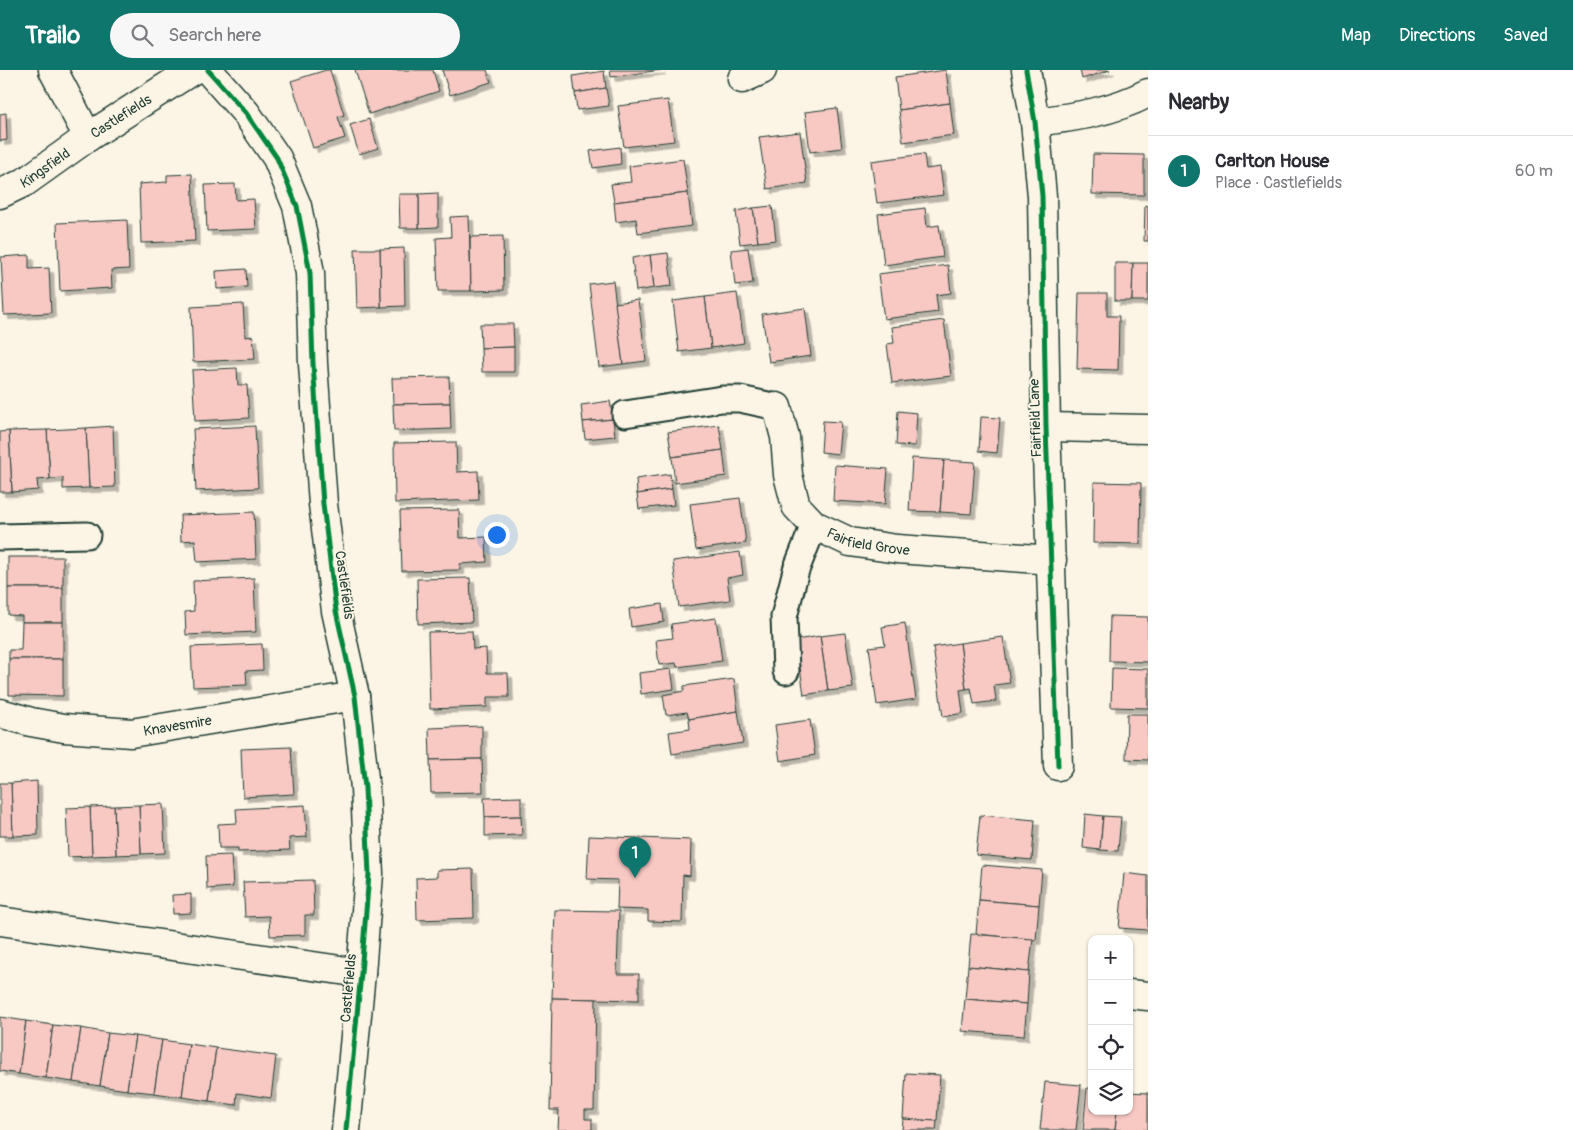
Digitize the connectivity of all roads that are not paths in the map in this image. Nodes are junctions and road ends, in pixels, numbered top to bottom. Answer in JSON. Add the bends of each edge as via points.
{"nodes":[{"id":1,"x":53,"y":70,"type":"edge"},
{"id":2,"x":193,"y":70,"type":"edge"},
{"id":3,"x":208,"y":70,"type":"edge"},
{"id":4,"x":1026,"y":70,"type":"edge"},
{"id":5,"x":1148,"y":93,"type":"edge"},
{"id":6,"x":1035,"y":122,"type":"junction"},
{"id":7,"x":88,"y":137,"type":"junction"},
{"id":8,"x":0,"y":194,"type":"edge"},
{"id":9,"x":777,"y":406,"type":"joint"},
{"id":10,"x":625,"y":414,"type":"dead end"},
{"id":11,"x":1046,"y":426,"type":"junction"},
{"id":12,"x":1148,"y":429,"type":"edge"},
{"id":13,"x":814,"y":525,"type":"junction"},
{"id":14,"x":86,"y":535,"type":"dead end"},
{"id":15,"x":0,"y":537,"type":"edge"},
{"id":16,"x":1052,"y":560,"type":"junction"},
{"id":17,"x":786,"y":671,"type":"dead end"},
{"id":18,"x":355,"y":696,"type":"junction"},
{"id":19,"x":0,"y":713,"type":"edge"},
{"id":20,"x":1058,"y":766,"type":"dead end"},
{"id":21,"x":0,"y":921,"type":"edge"},
{"id":22,"x":362,"y":973,"type":"junction"},
{"id":23,"x":1133,"y":994,"type":"edge"},
{"id":24,"x":1148,"y":996,"type":"edge"},
{"id":25,"x":346,"y":1130,"type":"edge"}],
"edges":[{"from":1,"to":7,"type":"street","name":"Castlefields"},
{"from":2,"to":7,"type":"street","name":"Castlefields"},
{"from":3,"to":18,"type":"street","name":"Castlefields","via":[[246,113],[277,158],[296,206],[310,273],[324,514],[336,611]]},
{"from":4,"to":6,"type":"street","name":"Fairfield Lane"},
{"from":5,"to":6,"type":"street","via":[[1128,104],[1088,115]]},
{"from":6,"to":11,"type":"street","name":"Fairfield Lane","via":[[1042,196]]},
{"from":7,"to":8,"type":"street","name":"Kingsfield","via":[[25,182]]},
{"from":9,"to":10,"type":"lane","via":[[722,399]]},
{"from":9,"to":13,"type":"street","name":"Fairfield Grove","via":[[796,506]]},
{"from":11,"to":12,"type":"street"},
{"from":11,"to":16,"type":"street","name":"Fairfield Lane"},
{"from":13,"to":16,"type":"street","name":"Fairfield Grove","via":[[850,542],[897,549]]},
{"from":13,"to":17,"type":"lane","via":[[796,570],[784,617]]},
{"from":14,"to":15,"type":"lane"},
{"from":16,"to":20,"type":"street","name":"Fairfield Lane"},
{"from":18,"to":19,"type":"street","name":"Knavesmire","via":[[131,733],[64,728]]},
{"from":18,"to":22,"type":"street","name":"Castlefields","via":[[365,788],[369,874]]},
{"from":21,"to":22,"type":"street","name":"Castlefields"},
{"from":22,"to":25,"type":"street","name":"Castlefields"},
{"from":23,"to":24,"type":"street"}]}
